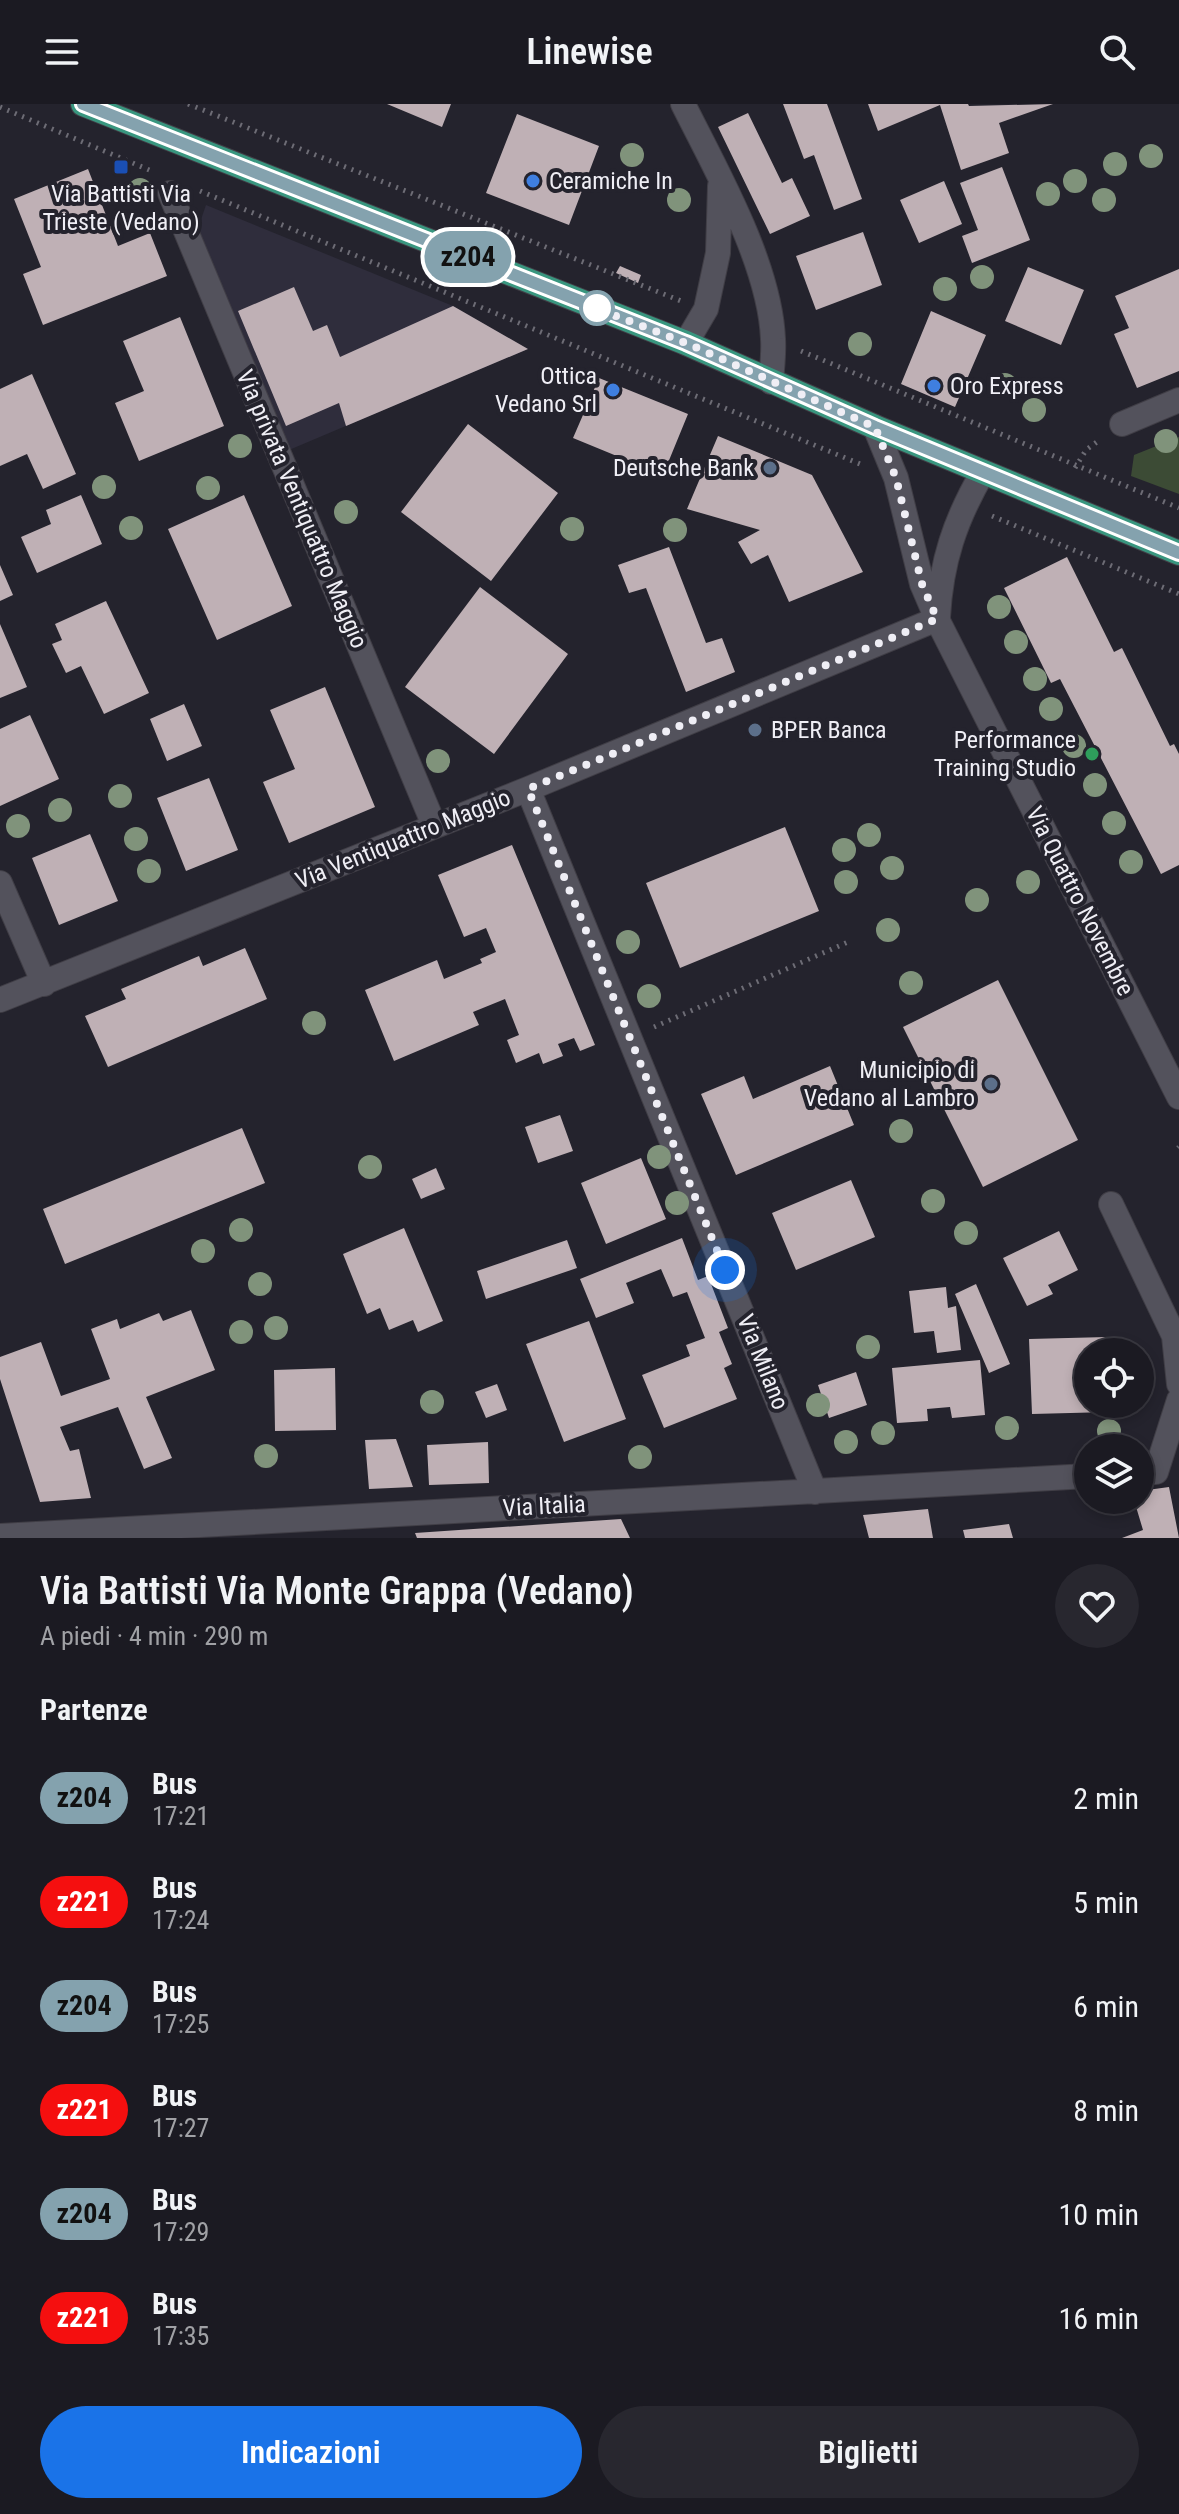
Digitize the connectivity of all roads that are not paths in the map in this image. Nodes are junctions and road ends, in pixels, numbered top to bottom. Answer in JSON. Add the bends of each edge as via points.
{"nodes":[{"id":1,"x":83,"y":104,"type":"edge"},
{"id":2,"x":683,"y":104,"type":"edge"},
{"id":3,"x":721,"y":180,"type":"junction"},
{"id":4,"x":174,"y":185,"type":"road end"},
{"id":5,"x":686,"y":343,"type":"junction"},
{"id":6,"x":771,"y":382,"type":"junction"},
{"id":7,"x":1179,"y":400,"type":"edge"},
{"id":8,"x":1122,"y":424,"type":"road end"},
{"id":9,"x":875,"y":427,"type":"junction"},
{"id":10,"x":983,"y":472,"type":"junction"},
{"id":11,"x":1179,"y":553,"type":"edge"},
{"id":12,"x":937,"y":619,"type":"junction"},
{"id":13,"x":528,"y":789,"type":"junction"},
{"id":14,"x":434,"y":825,"type":"junction"},
{"id":15,"x":0,"y":883,"type":"edge"},
{"id":16,"x":44,"y":984,"type":"junction"},
{"id":17,"x":0,"y":1000,"type":"edge"},
{"id":18,"x":1179,"y":1097,"type":"edge"},
{"id":19,"x":1111,"y":1204,"type":"dead end"},
{"id":20,"x":1179,"y":1384,"type":"edge"},
{"id":21,"x":1179,"y":1400,"type":"edge"},
{"id":22,"x":1158,"y":1472,"type":"edge"},
{"id":23,"x":1074,"y":1477,"type":"edge"},
{"id":24,"x":815,"y":1492,"type":"junction"},
{"id":25,"x":8,"y":1534,"type":"edge"}],
"edges":[{"from":1,"to":5,"type":"main road"},
{"from":2,"to":3,"type":"street"},
{"from":3,"to":5,"type":"street","via":[[718,253],[706,309]]},
{"from":3,"to":6,"type":"street","via":[[754,256],[771,318]]},
{"from":4,"to":14,"type":"street","name":"Via privata Ventiquattro Maggio"},
{"from":5,"to":6,"type":"main road"},
{"from":6,"to":9,"type":"main road"},
{"from":7,"to":8,"type":"street"},
{"from":9,"to":10,"type":"main road"},
{"from":9,"to":12,"type":"street","name":"Via Quattro Novembre","via":[[896,478],[922,584]]},
{"from":10,"to":11,"type":"main road"},
{"from":10,"to":12,"type":"street","via":[[945,555]]},
{"from":12,"to":13,"type":"street","name":"Via Ventiquattro Maggio"},
{"from":12,"to":18,"type":"street","name":"Via Quattro Novembre"},
{"from":13,"to":14,"type":"street","name":"Via Ventiquattro Maggio"},
{"from":13,"to":24,"type":"street","name":"Via Milano"},
{"from":14,"to":16,"type":"street","name":"Via Ventiquattro Maggio"},
{"from":15,"to":16,"type":"street"},
{"from":16,"to":17,"type":"street","name":"Via Ventiquattro Maggio"},
{"from":19,"to":20,"type":"street","via":[[1174,1336]]},
{"from":21,"to":22,"type":"street"},
{"from":23,"to":24,"type":"street","name":"Via Italia"},
{"from":24,"to":25,"type":"street","name":"Via Italia"}]}
